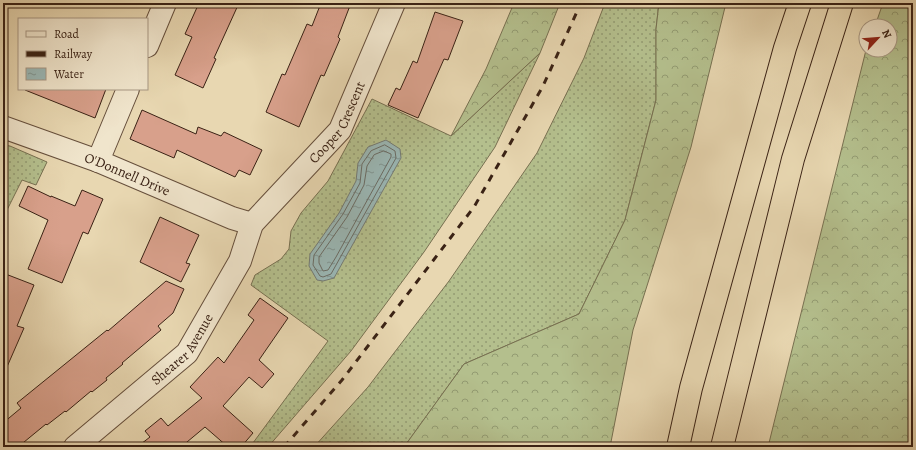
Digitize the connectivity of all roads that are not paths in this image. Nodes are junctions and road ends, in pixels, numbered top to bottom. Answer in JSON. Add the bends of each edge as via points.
{"nodes":[{"id":1,"x":164,"y":3,"type":"edge"},
{"id":2,"x":394,"y":3,"type":"edge"},
{"id":3,"x":800,"y":3,"type":"edge"},
{"id":4,"x":842,"y":3,"type":"edge"},
{"id":5,"x":148,"y":43,"type":"edge"},
{"id":6,"x":128,"y":90,"type":"edge"},
{"id":7,"x":3,"y":127,"type":"edge"},
{"id":8,"x":98,"y":161,"type":"junction"},
{"id":9,"x":252,"y":224,"type":"junction"},
{"id":10,"x":75,"y":447,"type":"edge"},
{"id":11,"x":678,"y":447,"type":"edge"},
{"id":12,"x":722,"y":447,"type":"edge"}],
"edges":[{"from":1,"to":5,"type":"street"},
{"from":2,"to":9,"type":"street","name":"Cooper Crescent","via":[[340,130]]},
{"from":3,"to":11,"type":"highway","via":[[785,48],[693,381]]},
{"from":4,"to":12,"type":"highway","via":[[793,159]]},
{"from":6,"to":8,"type":"street"},
{"from":7,"to":8,"type":"street","name":"O'Donnell Drive"},
{"from":8,"to":9,"type":"street","name":"O'Donnell Drive","via":[[232,218]]},
{"from":9,"to":10,"type":"street","name":"Shearer Avenue","via":[[240,261],[188,353]]}]}
